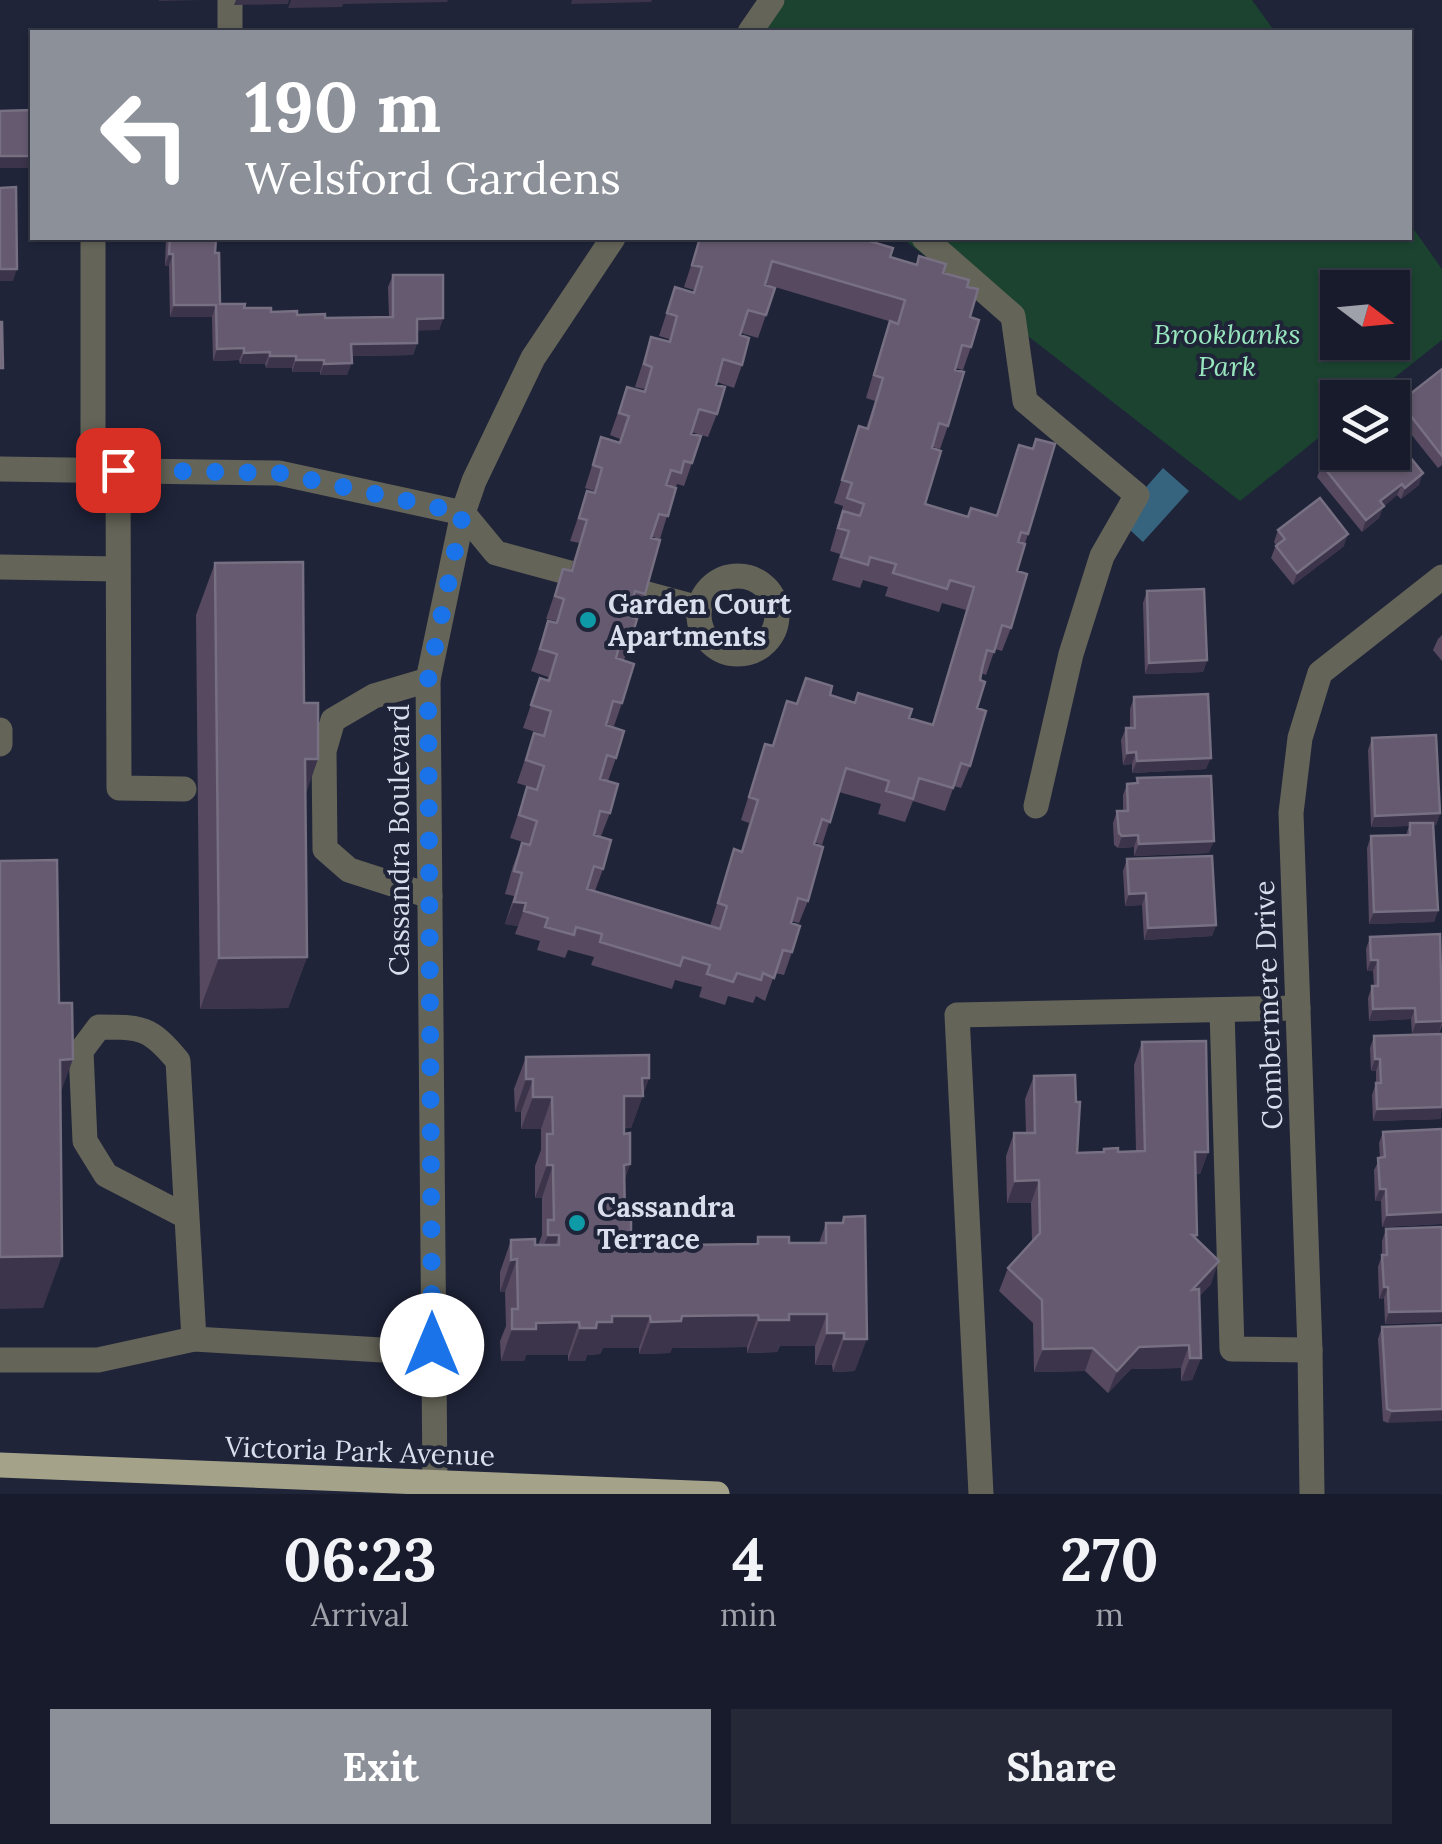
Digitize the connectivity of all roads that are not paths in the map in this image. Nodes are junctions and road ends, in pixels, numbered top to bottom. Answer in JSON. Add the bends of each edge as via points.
{"nodes":[{"id":1,"x":230,"y":0,"type":"edge"},
{"id":2,"x":772,"y":0,"type":"edge"},
{"id":3,"x":230,"y":30,"type":"edge"},
{"id":4,"x":751,"y":30,"type":"edge"},
{"id":5,"x":93,"y":240,"type":"edge"},
{"id":6,"x":613,"y":240,"type":"edge"},
{"id":7,"x":926,"y":240,"type":"edge"},
{"id":8,"x":0,"y":469,"type":"edge"},
{"id":9,"x":105,"y":470,"type":"junction"},
{"id":10,"x":463,"y":513,"type":"junction"},
{"id":11,"x":0,"y":567,"type":"edge"},
{"id":12,"x":118,"y":569,"type":"junction"},
{"id":13,"x":1442,"y":576,"type":"edge"},
{"id":14,"x":702,"y":602,"type":"dead end"},
{"id":15,"x":428,"y":680,"type":"junction"},
{"id":16,"x":0,"y":730,"type":"edge"},
{"id":17,"x":0,"y":744,"type":"edge"},
{"id":18,"x":184,"y":790,"type":"dead end"},
{"id":19,"x":1036,"y":806,"type":"dead end"},
{"id":20,"x":430,"y":896,"type":"junction"},
{"id":21,"x":1298,"y":1008,"type":"junction"},
{"id":22,"x":1222,"y":1010,"type":"junction"},
{"id":23,"x":186,"y":1217,"type":"junction"},
{"id":24,"x":194,"y":1340,"type":"junction"},
{"id":25,"x":1310,"y":1350,"type":"junction"},
{"id":26,"x":433,"y":1353,"type":"junction"},
{"id":27,"x":0,"y":1360,"type":"edge"},
{"id":28,"x":0,"y":1465,"type":"edge"},
{"id":29,"x":435,"y":1484,"type":"junction"},
{"id":30,"x":717,"y":1494,"type":"edge"},
{"id":31,"x":981,"y":1494,"type":"edge"},
{"id":32,"x":1312,"y":1494,"type":"edge"}],
"edges":[{"from":1,"to":3,"type":"street"},
{"from":2,"to":4,"type":"street"},
{"from":5,"to":9,"type":"street"},
{"from":6,"to":10,"type":"street","name":"Cassandra Boulevard","via":[[533,358]]},
{"from":7,"to":19,"type":"street","via":[[1013,316],[1025,401],[1137,495],[1102,556]]},
{"from":8,"to":9,"type":"street"},
{"from":9,"to":10,"type":"street","via":[[279,473]]},
{"from":9,"to":12,"type":"street"},
{"from":10,"to":14,"type":"street","via":[[485,542],[500,538]]},
{"from":10,"to":15,"type":"street","name":"Cassandra Boulevard"},
{"from":11,"to":12,"type":"street"},
{"from":12,"to":18,"type":"street","via":[[119,788]]},
{"from":13,"to":21,"type":"street","name":"Combermere Drive","via":[[1320,673],[1310,698],[1291,812]]},
{"from":15,"to":20,"type":"street","name":"Cassandra Boulevard"},
{"from":15,"to":20,"type":"street","via":[[374,696],[333,720],[324,750],[324,830],[325,849],[349,870]]},
{"from":16,"to":17,"type":"street"},
{"from":20,"to":26,"type":"street","name":"Cassandra Boulevard"},
{"from":21,"to":22,"type":"street"},
{"from":21,"to":25,"type":"street","name":"Combermere Drive"},
{"from":22,"to":25,"type":"street","via":[[1232,1350]]},
{"from":22,"to":31,"type":"street","via":[[956,1015]]},
{"from":23,"to":23,"type":"street","via":[[178,1061],[158,1036],[99,1026],[82,1050],[85,1140],[106,1175]]},
{"from":23,"to":24,"type":"street"},
{"from":24,"to":26,"type":"street"},
{"from":24,"to":27,"type":"street","via":[[98,1360]]},
{"from":25,"to":32,"type":"street","name":"Combermere Drive"},
{"from":26,"to":29,"type":"street","name":"Cassandra Boulevard"},
{"from":28,"to":29,"type":"main road","name":"Victoria Park Avenue"},
{"from":29,"to":30,"type":"main road","name":"Victoria Park Avenue"}]}
